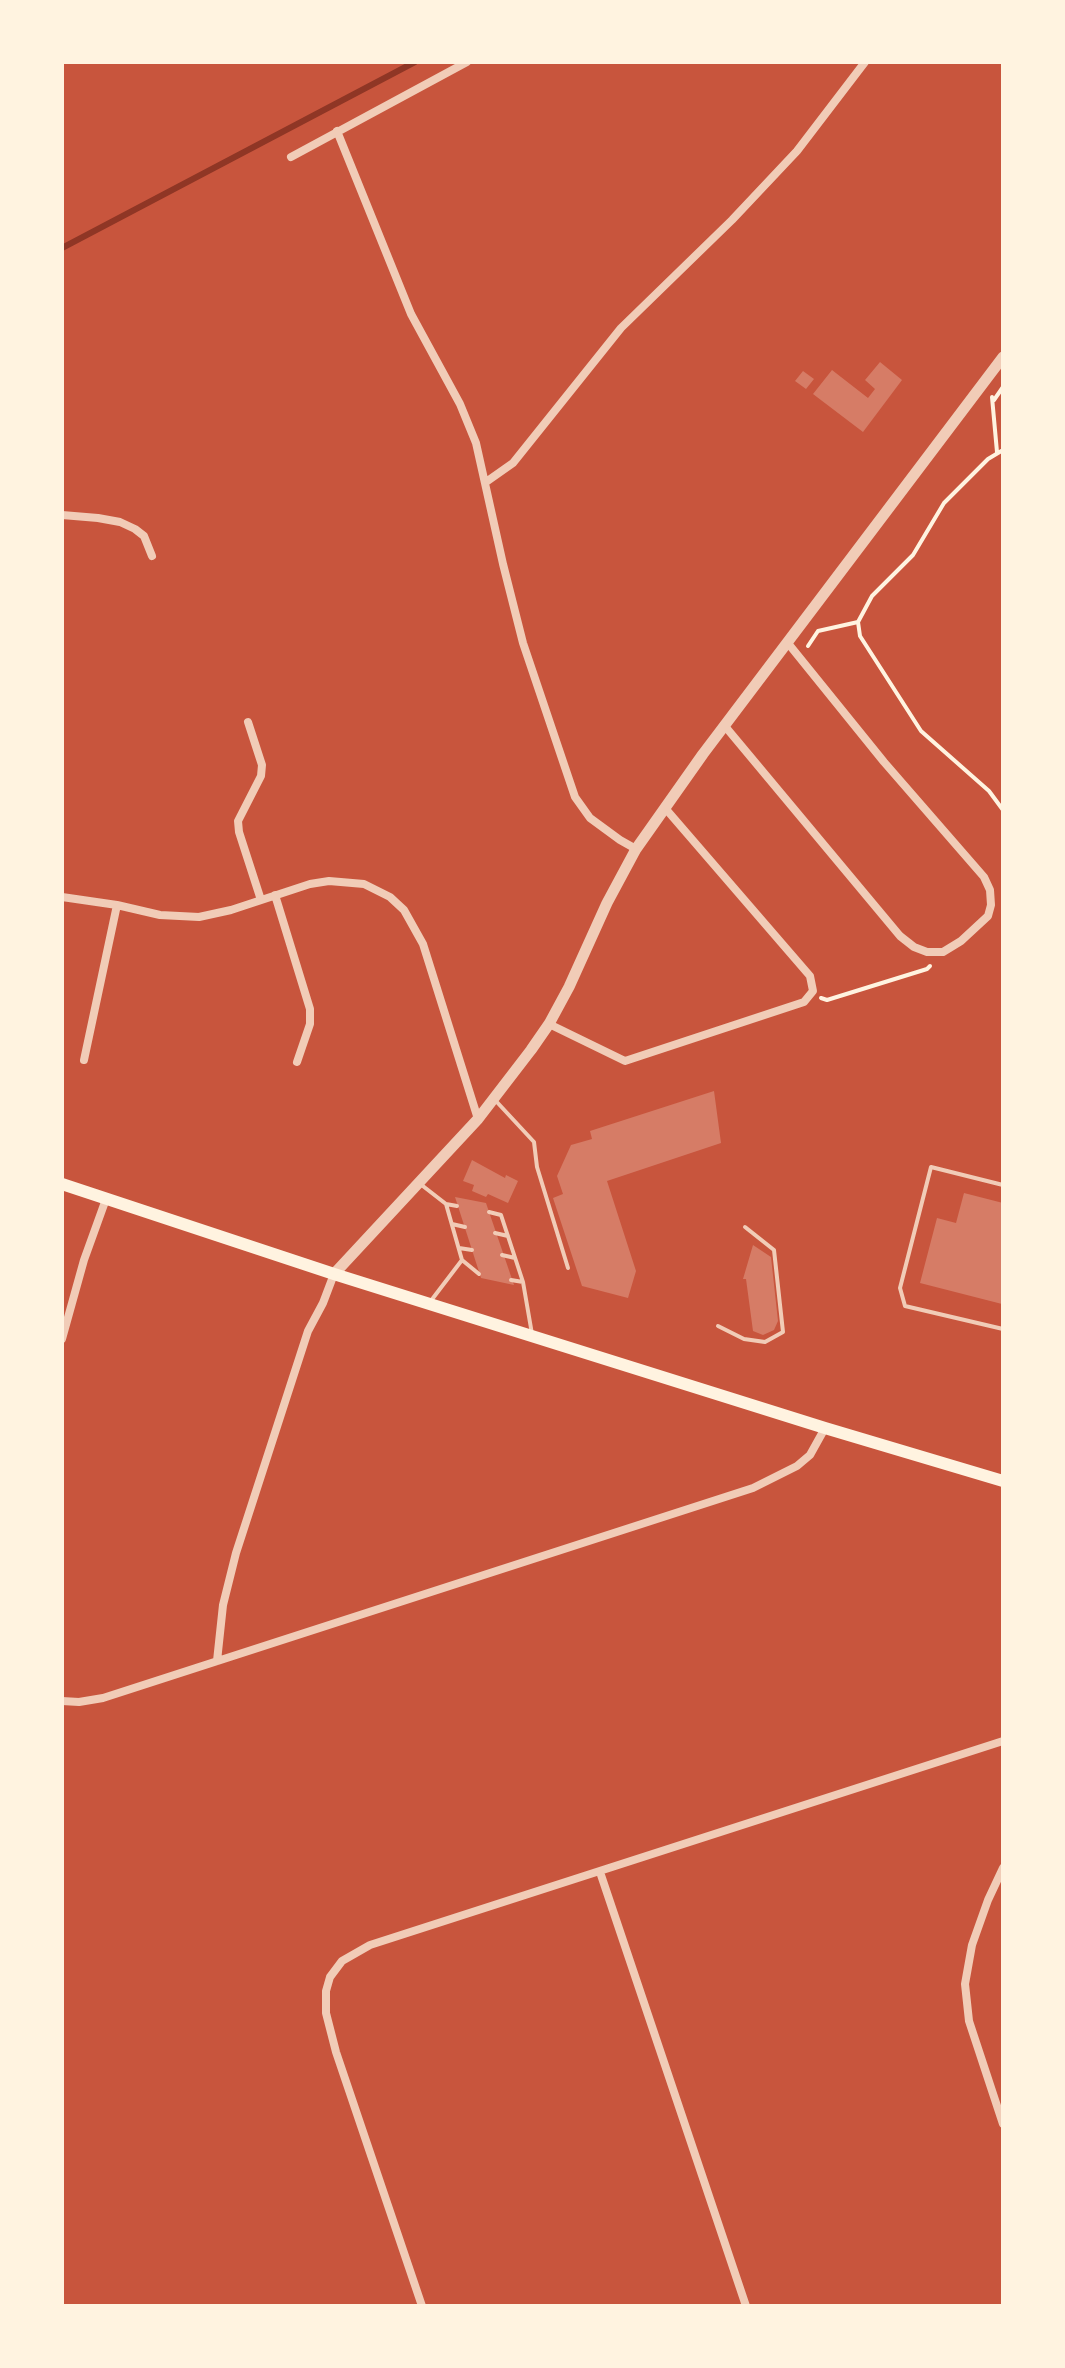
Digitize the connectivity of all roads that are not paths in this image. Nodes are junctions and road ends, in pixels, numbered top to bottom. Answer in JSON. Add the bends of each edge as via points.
{"nodes":[{"id":1,"x":467,"y":62,"type":"edge"},
{"id":2,"x":865,"y":62,"type":"edge"},
{"id":3,"x":337,"y":131,"type":"junction"},
{"id":4,"x":291,"y":157,"type":"dead end"},
{"id":5,"x":1003,"y":357,"type":"edge"},
{"id":6,"x":486,"y":482,"type":"junction"},
{"id":7,"x":62,"y":515,"type":"edge"},
{"id":8,"x":152,"y":556,"type":"dead end"},
{"id":9,"x":787,"y":642,"type":"junction"},
{"id":10,"x":248,"y":722,"type":"dead end"},
{"id":11,"x":724,"y":725,"type":"junction"},
{"id":12,"x":665,"y":808,"type":"junction"},
{"id":13,"x":636,"y":849,"type":"junction"},
{"id":14,"x":275,"y":895,"type":"junction"},
{"id":15,"x":62,"y":897,"type":"edge"},
{"id":16,"x":261,"y":900,"type":"junction"},
{"id":17,"x":117,"y":905,"type":"junction"},
{"id":18,"x":549,"y":1024,"type":"junction"},
{"id":19,"x":84,"y":1060,"type":"dead end"},
{"id":20,"x":297,"y":1062,"type":"dead end"},
{"id":21,"x":493,"y":1099,"type":"junction"},
{"id":22,"x":478,"y":1119,"type":"junction"},
{"id":23,"x":418,"y":1182,"type":"junction"},
{"id":24,"x":62,"y":1184,"type":"edge"},
{"id":25,"x":1003,"y":1185,"type":"edge"},
{"id":26,"x":106,"y":1199,"type":"junction"},
{"id":27,"x":446,"y":1204,"type":"junction"},
{"id":28,"x":457,"y":1206,"type":"dead end"},
{"id":29,"x":489,"y":1212,"type":"dead end"},
{"id":30,"x":452,"y":1224,"type":"junction"},
{"id":31,"x":465,"y":1227,"type":"dead end"},
{"id":32,"x":745,"y":1227,"type":"dead end"},
{"id":33,"x":495,"y":1233,"type":"dead end"},
{"id":34,"x":509,"y":1236,"type":"junction"},
{"id":35,"x":459,"y":1248,"type":"junction"},
{"id":36,"x":472,"y":1250,"type":"dead end"},
{"id":37,"x":502,"y":1255,"type":"dead end"},
{"id":38,"x":515,"y":1258,"type":"junction"},
{"id":39,"x":462,"y":1260,"type":"junction"},
{"id":40,"x":568,"y":1268,"type":"dead end"},
{"id":41,"x":334,"y":1274,"type":"junction"},
{"id":42,"x":479,"y":1274,"type":"dead end"},
{"id":43,"x":511,"y":1280,"type":"dead end"},
{"id":44,"x":523,"y":1282,"type":"junction"},
{"id":45,"x":428,"y":1304,"type":"junction"},
{"id":46,"x":718,"y":1326,"type":"dead end"},
{"id":47,"x":1003,"y":1329,"type":"edge"},
{"id":48,"x":532,"y":1336,"type":"junction"},
{"id":49,"x":62,"y":1339,"type":"edge"},
{"id":50,"x":825,"y":1428,"type":"junction"},
{"id":51,"x":1003,"y":1481,"type":"edge"},
{"id":52,"x":217,"y":1661,"type":"junction"},
{"id":53,"x":62,"y":1701,"type":"edge"},
{"id":54,"x":1003,"y":1741,"type":"edge"},
{"id":55,"x":1003,"y":1868,"type":"edge"},
{"id":56,"x":600,"y":1872,"type":"junction"},
{"id":57,"x":1003,"y":2124,"type":"edge"},
{"id":58,"x":422,"y":2306,"type":"edge"},
{"id":59,"x":746,"y":2306,"type":"edge"}],
"edges":[{"from":1,"to":3,"type":"street"},
{"from":2,"to":6,"type":"street","via":[[797,151],[621,328],[513,463]]},
{"from":3,"to":4,"type":"street"},
{"from":3,"to":6,"type":"street","via":[[411,314],[460,404]]},
{"from":5,"to":9,"type":"street"},
{"from":6,"to":13,"type":"street","via":[[523,643],[575,797],[590,818]]},
{"from":7,"to":8,"type":"street","via":[[120,522],[144,536]]},
{"from":9,"to":11,"type":"street"},
{"from":9,"to":11,"type":"street","via":[[984,877],[990,890],[988,916],[943,952],[914,947]]},
{"from":10,"to":16,"type":"street","via":[[261,776],[238,821]]},
{"from":11,"to":12,"type":"street"},
{"from":12,"to":13,"type":"street"},
{"from":12,"to":18,"type":"street","via":[[810,976],[811,994],[804,1002],[625,1061]]},
{"from":13,"to":18,"type":"street"},
{"from":14,"to":16,"type":"street"},
{"from":14,"to":20,"type":"street","via":[[310,1009]]},
{"from":14,"to":22,"type":"street","via":[[329,881],[364,884],[404,910],[423,944]]},
{"from":15,"to":17,"type":"street"},
{"from":16,"to":17,"type":"street","via":[[199,917]]},
{"from":17,"to":19,"type":"street"},
{"from":18,"to":21,"type":"street"},
{"from":21,"to":22,"type":"street"},
{"from":21,"to":40,"type":"lane","via":[[534,1142]]},
{"from":22,"to":23,"type":"street"},
{"from":23,"to":27,"type":"lane"},
{"from":23,"to":41,"type":"street"},
{"from":24,"to":26,"type":"main road"},
{"from":25,"to":47,"type":"lane","via":[[931,1167],[900,1288],[905,1306]]},
{"from":26,"to":41,"type":"main road"},
{"from":26,"to":49,"type":"street"},
{"from":27,"to":28,"type":"lane"},
{"from":27,"to":30,"type":"lane"},
{"from":29,"to":34,"type":"lane","via":[[501,1215]]},
{"from":30,"to":31,"type":"lane"},
{"from":30,"to":35,"type":"lane"},
{"from":32,"to":46,"type":"lane","via":[[774,1250],[783,1332],[765,1342]]},
{"from":33,"to":34,"type":"lane"},
{"from":34,"to":38,"type":"lane"},
{"from":35,"to":36,"type":"lane"},
{"from":35,"to":39,"type":"lane"},
{"from":37,"to":38,"type":"lane"},
{"from":38,"to":44,"type":"lane"},
{"from":39,"to":42,"type":"lane"},
{"from":39,"to":45,"type":"lane"},
{"from":41,"to":45,"type":"main road"},
{"from":41,"to":52,"type":"street","via":[[308,1331],[236,1553]]},
{"from":43,"to":44,"type":"lane"},
{"from":44,"to":48,"type":"lane"},
{"from":45,"to":48,"type":"main road"},
{"from":48,"to":50,"type":"main road"},
{"from":50,"to":51,"type":"main road"},
{"from":50,"to":52,"type":"street","via":[[797,1466],[753,1488]]},
{"from":52,"to":53,"type":"street","via":[[103,1698]]},
{"from":54,"to":56,"type":"street"},
{"from":55,"to":57,"type":"street","via":[[972,1945],[965,1984],[969,2021]]},
{"from":56,"to":58,"type":"street","via":[[370,1945],[342,1961],[330,1977],[326,2013],[336,2052]]},
{"from":56,"to":59,"type":"street"}]}
